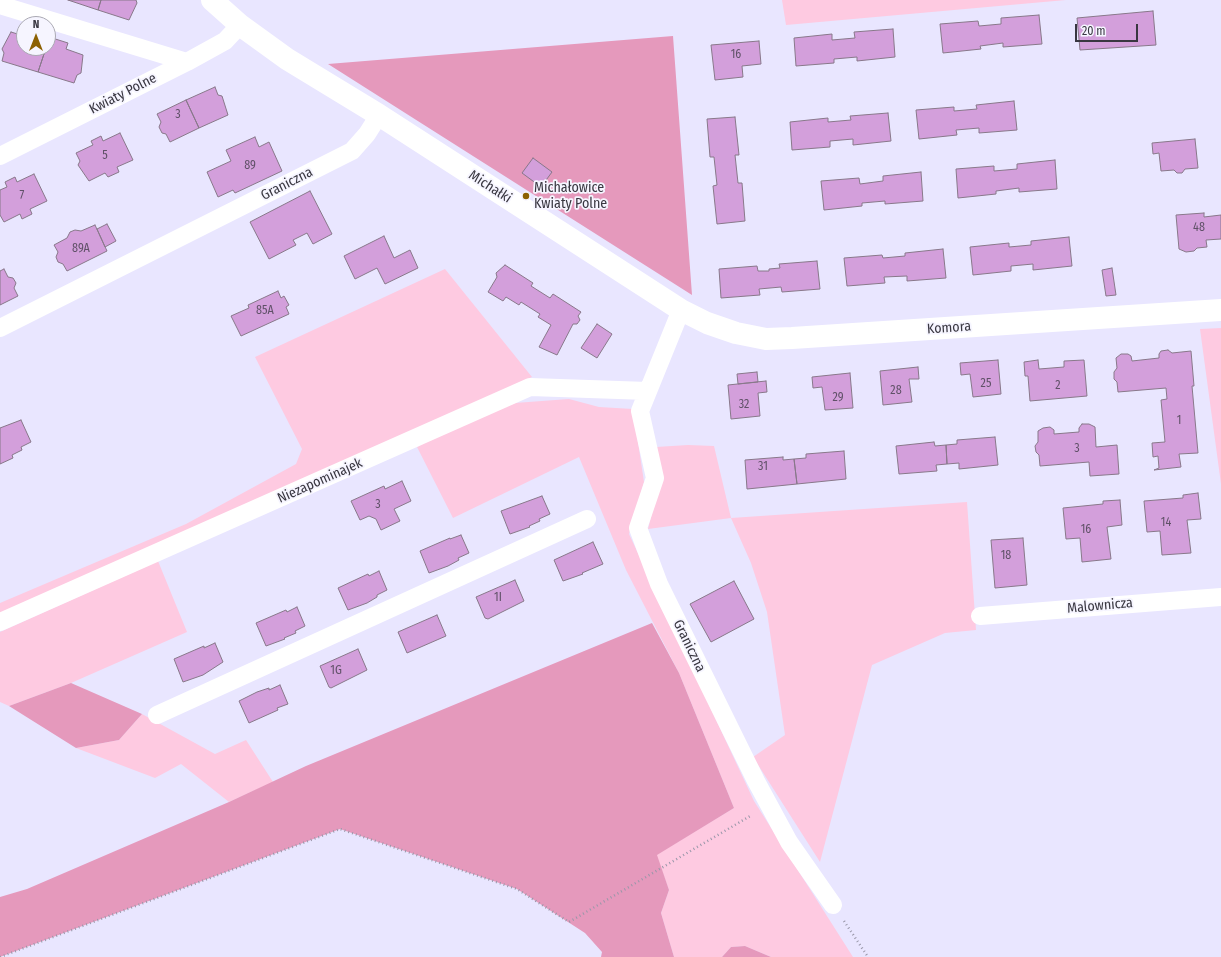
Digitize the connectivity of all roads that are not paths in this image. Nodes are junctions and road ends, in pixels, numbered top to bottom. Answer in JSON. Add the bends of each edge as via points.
{"nodes":[{"id":1,"x":212,"y":0,"type":"edge"},
{"id":2,"x":0,"y":5,"type":"edge"},
{"id":3,"x":240,"y":25,"type":"junction"},
{"id":4,"x":187,"y":62,"type":"junction"},
{"id":5,"x":379,"y":115,"type":"junction"},
{"id":6,"x":0,"y":156,"type":"edge"},
{"id":7,"x":681,"y":310,"type":"junction"},
{"id":8,"x":1221,"y":310,"type":"edge"},
{"id":9,"x":0,"y":328,"type":"edge"},
{"id":10,"x":648,"y":391,"type":"junction"},
{"id":11,"x":587,"y":519,"type":"dead end"},
{"id":12,"x":1221,"y":596,"type":"edge"},
{"id":13,"x":980,"y":616,"type":"dead end"},
{"id":14,"x":0,"y":622,"type":"edge"},
{"id":15,"x":157,"y":715,"type":"dead end"},
{"id":16,"x":832,"y":905,"type":"road end"}],
"edges":[{"from":1,"to":3,"type":"street"},
{"from":2,"to":4,"type":"street"},
{"from":3,"to":4,"type":"street","name":"Kwiaty Polne","via":[[225,41]]},
{"from":3,"to":5,"type":"street","via":[[287,59]]},
{"from":4,"to":6,"type":"street","name":"Kwiaty Polne"},
{"from":5,"to":7,"type":"street","name":"Michałki"},
{"from":5,"to":9,"type":"street","name":"Graniczna","via":[[352,151]]},
{"from":7,"to":8,"type":"street","name":"Komora","via":[[736,333],[773,338]]},
{"from":7,"to":10,"type":"street","name":"Graniczna"},
{"from":10,"to":14,"type":"street","name":"Niezapominajek","via":[[530,387]]},
{"from":10,"to":16,"type":"street","name":"Graniczna","via":[[640,411],[655,478],[638,528],[659,584],[769,805],[789,842]]},
{"from":11,"to":15,"type":"street"},
{"from":12,"to":13,"type":"street","name":"Malownicza"}]}
